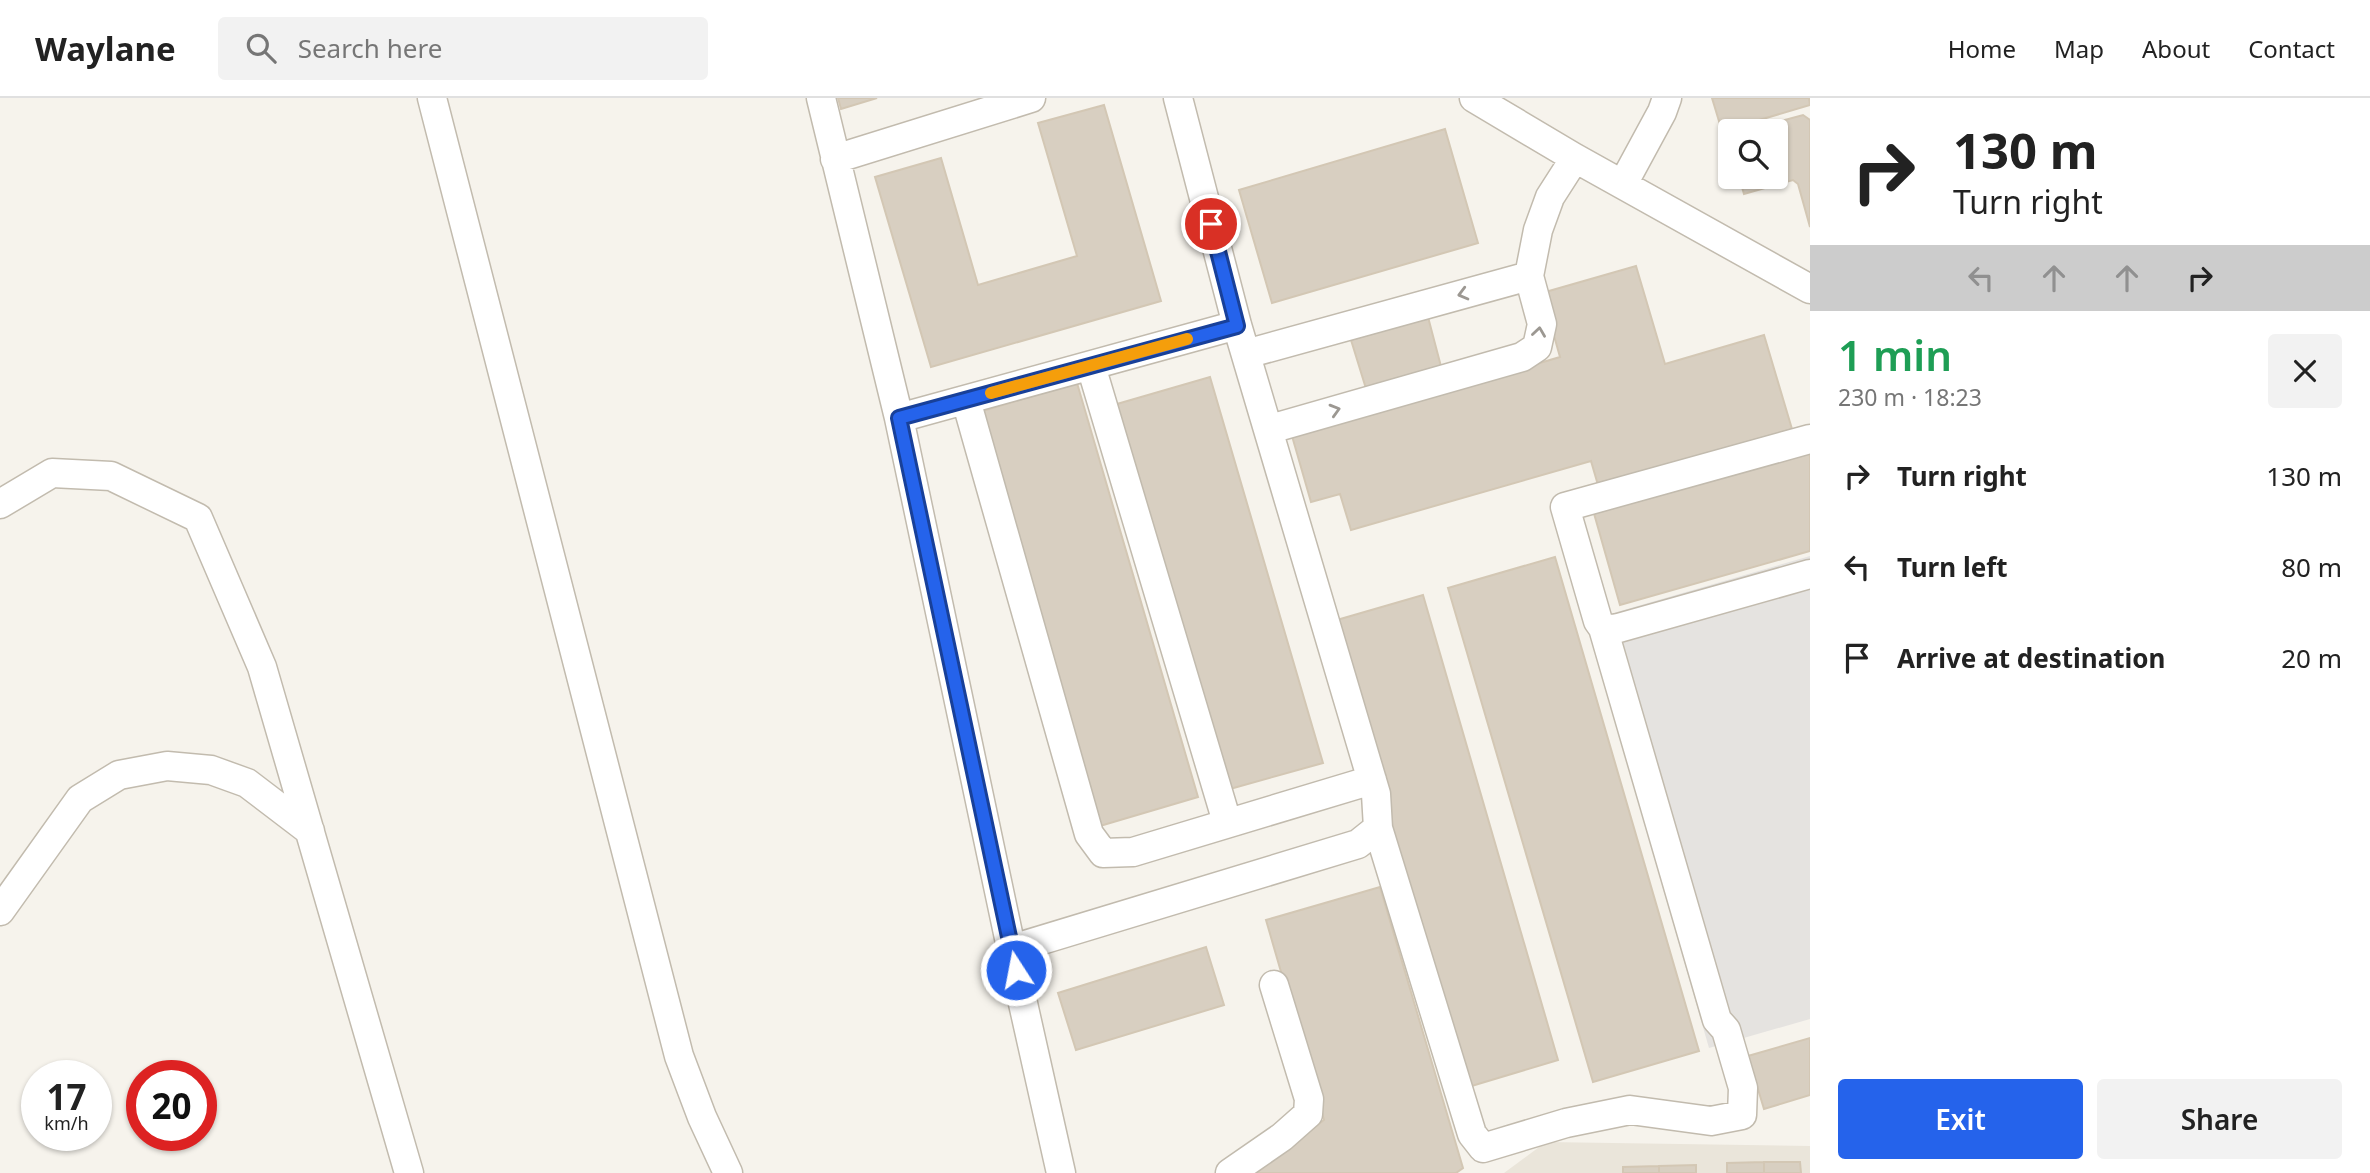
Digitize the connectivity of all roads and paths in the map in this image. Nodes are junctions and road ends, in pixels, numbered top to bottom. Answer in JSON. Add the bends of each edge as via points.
{"nodes":[{"id":1,"x":432,"y":98,"type":"edge"},
{"id":2,"x":821,"y":98,"type":"edge"},
{"id":3,"x":1031,"y":98,"type":"edge"},
{"id":4,"x":1178,"y":98,"type":"edge"},
{"id":5,"x":1474,"y":98,"type":"edge"},
{"id":6,"x":1667,"y":98,"type":"edge"},
{"id":7,"x":1512,"y":110,"type":"edge"},
{"id":8,"x":1576,"y":158,"type":"junction"},
{"id":9,"x":835,"y":159,"type":"junction"},
{"id":10,"x":1623,"y":184,"type":"junction"},
{"id":11,"x":1528,"y":276,"type":"junction"},
{"id":12,"x":1810,"y":289,"type":"edge"},
{"id":13,"x":1237,"y":326,"type":"junction"},
{"id":14,"x":1247,"y":354,"type":"junction"},
{"id":15,"x":1091,"y":366,"type":"junction"},
{"id":16,"x":966,"y":400,"type":"junction"},
{"id":17,"x":899,"y":418,"type":"junction"},
{"id":18,"x":1269,"y":429,"type":"junction"},
{"id":19,"x":1810,"y":439,"type":"edge"},
{"id":20,"x":0,"y":504,"type":"edge"},
{"id":21,"x":1810,"y":574,"type":"edge"},
{"id":22,"x":1604,"y":628,"type":"junction"},
{"id":23,"x":1372,"y":780,"type":"junction"},
{"id":24,"x":1227,"y":822,"type":"junction"},
{"id":25,"x":1378,"y":828,"type":"junction"},
{"id":26,"x":310,"y":831,"type":"junction"},
{"id":27,"x":0,"y":911,"type":"edge"},
{"id":28,"x":1012,"y":949,"type":"junction"},
{"id":29,"x":1274,"y":985,"type":"dead end"},
{"id":30,"x":409,"y":1173,"type":"edge"},
{"id":31,"x":728,"y":1173,"type":"edge"},
{"id":32,"x":1061,"y":1173,"type":"edge"},
{"id":33,"x":1230,"y":1173,"type":"edge"}],
"edges":[{"from":1,"to":31,"type":"lane","via":[[679,1056]]},
{"from":2,"to":9,"type":"lane"},
{"from":3,"to":9,"type":"lane"},
{"from":4,"to":13,"type":"lane"},
{"from":5,"to":7,"type":"lane"},
{"from":6,"to":10,"type":"lane"},
{"from":7,"to":8,"type":"lane"},
{"from":8,"to":10,"type":"lane"},
{"from":8,"to":11,"type":"lane","via":[[1550,197]]},
{"from":9,"to":17,"type":"lane"},
{"from":10,"to":12,"type":"lane"},
{"from":11,"to":14,"type":"lane","one_way":true},
{"from":18,"to":11,"type":"lane","one_way":true,"via":[[1522,357],[1537,347],[1542,324]]},
{"from":13,"to":14,"type":"lane"},
{"from":13,"to":15,"type":"lane"},
{"from":14,"to":18,"type":"lane"},
{"from":15,"to":16,"type":"lane"},
{"from":15,"to":24,"type":"lane"},
{"from":16,"to":17,"type":"lane"},
{"from":16,"to":24,"type":"lane","via":[[1089,834],[1103,853],[1133,852]]},
{"from":17,"to":28,"type":"lane"},
{"from":18,"to":23,"type":"lane"},
{"from":19,"to":22,"type":"lane","via":[[1565,507],[1598,621]]},
{"from":20,"to":26,"type":"lane","via":[[52,473],[111,476],[198,518],[262,667]]},
{"from":21,"to":22,"type":"lane","via":[[1615,629]]},
{"from":22,"to":25,"type":"lane","via":[[1717,1020],[1726,1030],[1743,1088],[1742,1115],[1711,1121],[1629,1110],[1483,1148],[1472,1134]]},
{"from":23,"to":24,"type":"lane"},
{"from":23,"to":25,"type":"lane"},
{"from":25,"to":28,"type":"lane","via":[[1358,844]]},
{"from":26,"to":27,"type":"lane","via":[[247,783],[211,769],[167,766],[119,775],[80,799]]},
{"from":26,"to":30,"type":"lane"},
{"from":28,"to":32,"type":"lane"},
{"from":29,"to":33,"type":"lane","via":[[1309,1099],[1308,1114]]}]}
